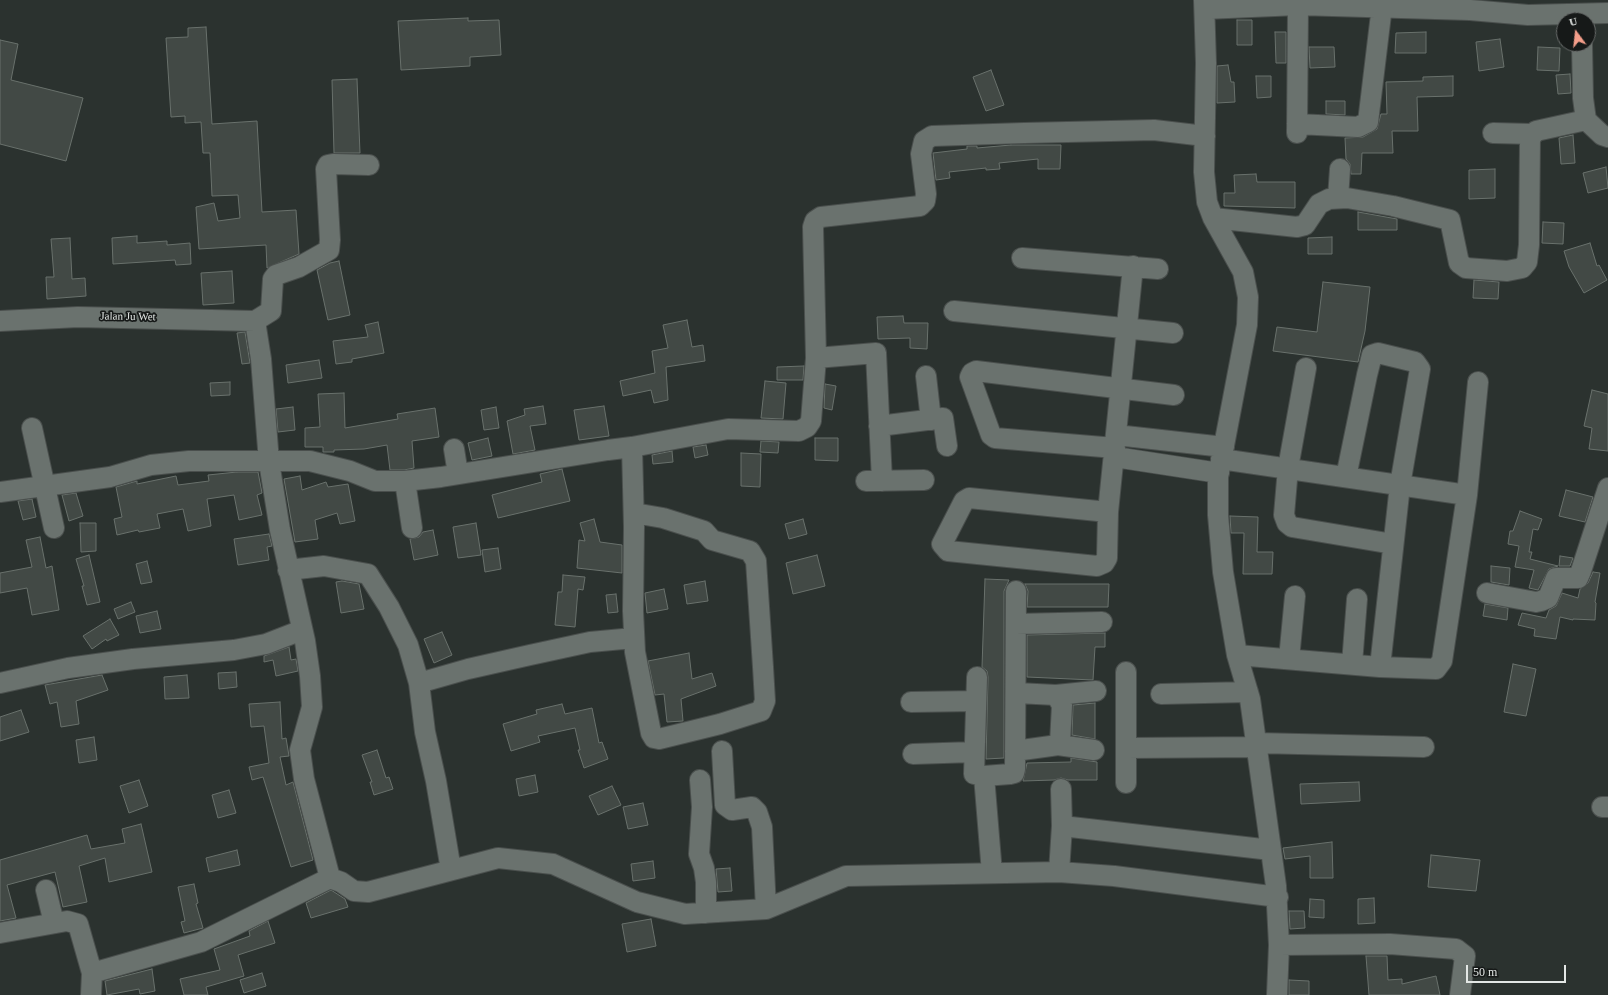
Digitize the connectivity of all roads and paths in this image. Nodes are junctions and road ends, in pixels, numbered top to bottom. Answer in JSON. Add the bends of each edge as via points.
{"nodes":[{"id":1,"x":1333,"y":3,"type":"edge"},
{"id":2,"x":1205,"y":4,"type":"edge"},
{"id":3,"x":1298,"y":5,"type":"junction"},
{"id":4,"x":1476,"y":5,"type":"edge"},
{"id":5,"x":1382,"y":6,"type":"junction"},
{"id":6,"x":1608,"y":13,"type":"edge"},
{"id":7,"x":1596,"y":15,"type":"edge"},
{"id":8,"x":1556,"y":16,"type":"edge"},
{"id":9,"x":1582,"y":52,"type":"edge"},
{"id":10,"x":1586,"y":120,"type":"junction"},
{"id":11,"x":1493,"y":133,"type":"dead end"},
{"id":12,"x":1532,"y":134,"type":"junction"},
{"id":13,"x":1205,"y":136,"type":"junction"},
{"id":14,"x":1608,"y":137,"type":"edge"},
{"id":15,"x":369,"y":165,"type":"dead end"},
{"id":16,"x":1340,"y":168,"type":"dead end"},
{"id":17,"x":1338,"y":198,"type":"junction"},
{"id":18,"x":1213,"y":218,"type":"junction"},
{"id":19,"x":1022,"y":258,"type":"dead end"},
{"id":20,"x":1133,"y":266,"type":"junction"},
{"id":21,"x":1158,"y":269,"type":"dead end"},
{"id":22,"x":954,"y":311,"type":"dead end"},
{"id":23,"x":0,"y":321,"type":"edge"},
{"id":24,"x":255,"y":321,"type":"junction"},
{"id":25,"x":1127,"y":328,"type":"junction"},
{"id":26,"x":1173,"y":333,"type":"dead end"},
{"id":27,"x":816,"y":358,"type":"junction"},
{"id":28,"x":1306,"y":368,"type":"dead end"},
{"id":29,"x":926,"y":376,"type":"dead end"},
{"id":30,"x":1478,"y":382,"type":"dead end"},
{"id":31,"x":1121,"y":389,"type":"junction"},
{"id":32,"x":1174,"y":395,"type":"dead end"},
{"id":33,"x":931,"y":420,"type":"junction"},
{"id":34,"x":879,"y":426,"type":"junction"},
{"id":35,"x":32,"y":428,"type":"dead end"},
{"id":36,"x":947,"y":446,"type":"dead end"},
{"id":37,"x":1115,"y":447,"type":"junction"},
{"id":38,"x":632,"y":448,"type":"junction"},
{"id":39,"x":454,"y":449,"type":"dead end"},
{"id":40,"x":1221,"y":460,"type":"junction"},
{"id":41,"x":269,"y":462,"type":"junction"},
{"id":42,"x":1288,"y":468,"type":"junction"},
{"id":43,"x":458,"y":474,"type":"junction"},
{"id":44,"x":1346,"y":477,"type":"junction"},
{"id":45,"x":924,"y":480,"type":"dead end"},
{"id":46,"x":405,"y":481,"type":"junction"},
{"id":47,"x":1400,"y":485,"type":"junction"},
{"id":48,"x":45,"y":486,"type":"junction"},
{"id":49,"x":1608,"y":488,"type":"edge"},
{"id":50,"x":0,"y":492,"type":"edge"},
{"id":51,"x":1467,"y":495,"type":"junction"},
{"id":52,"x":1108,"y":512,"type":"junction"},
{"id":53,"x":634,"y":513,"type":"junction"},
{"id":54,"x":54,"y":528,"type":"dead end"},
{"id":55,"x":412,"y":528,"type":"dead end"},
{"id":56,"x":1393,"y":544,"type":"junction"},
{"id":57,"x":288,"y":570,"type":"junction"},
{"id":58,"x":1016,"y":591,"type":"dead end"},
{"id":59,"x":1486,"y":593,"type":"dead end"},
{"id":60,"x":1295,"y":596,"type":"dead end"},
{"id":61,"x":1357,"y":599,"type":"dead end"},
{"id":62,"x":1102,"y":622,"type":"dead end"},
{"id":63,"x":1016,"y":624,"type":"junction"},
{"id":64,"x":302,"y":630,"type":"junction"},
{"id":65,"x":634,"y":638,"type":"junction"},
{"id":66,"x":1237,"y":655,"type":"junction"},
{"id":67,"x":1289,"y":659,"type":"junction"},
{"id":68,"x":1352,"y":664,"type":"junction"},
{"id":69,"x":1380,"y":667,"type":"junction"},
{"id":70,"x":1126,"y":672,"type":"dead end"},
{"id":71,"x":977,"y":677,"type":"dead end"},
{"id":72,"x":0,"y":683,"type":"edge"},
{"id":73,"x":419,"y":683,"type":"junction"},
{"id":74,"x":1096,"y":691,"type":"dead end"},
{"id":75,"x":1248,"y":692,"type":"junction"},
{"id":76,"x":1017,"y":693,"type":"junction"},
{"id":77,"x":1161,"y":694,"type":"dead end"},
{"id":78,"x":1056,"y":695,"type":"junction"},
{"id":79,"x":976,"y":701,"type":"junction"},
{"id":80,"x":911,"y":702,"type":"dead end"},
{"id":81,"x":1058,"y":745,"type":"junction"},
{"id":82,"x":1257,"y":745,"type":"junction"},
{"id":83,"x":1424,"y":746,"type":"dead end"},
{"id":84,"x":1126,"y":748,"type":"junction"},
{"id":85,"x":1094,"y":750,"type":"dead end"},
{"id":86,"x":722,"y":751,"type":"dead end"},
{"id":87,"x":1015,"y":751,"type":"junction"},
{"id":88,"x":974,"y":752,"type":"junction"},
{"id":89,"x":912,"y":754,"type":"dead end"},
{"id":90,"x":984,"y":776,"type":"junction"},
{"id":91,"x":700,"y":780,"type":"dead end"},
{"id":92,"x":1126,"y":783,"type":"dead end"},
{"id":93,"x":1061,"y":789,"type":"dead end"},
{"id":94,"x":1062,"y":826,"type":"junction"},
{"id":95,"x":1271,"y":850,"type":"junction"},
{"id":96,"x":451,"y":870,"type":"junction"},
{"id":97,"x":1059,"y":872,"type":"junction"},
{"id":98,"x":992,"y":873,"type":"junction"},
{"id":99,"x":330,"y":878,"type":"junction"},
{"id":100,"x":46,"y":890,"type":"dead end"},
{"id":101,"x":1278,"y":897,"type":"junction"},
{"id":102,"x":766,"y":910,"type":"junction"},
{"id":103,"x":706,"y":913,"type":"junction"},
{"id":104,"x":54,"y":923,"type":"junction"},
{"id":105,"x":0,"y":933,"type":"edge"},
{"id":106,"x":1279,"y":945,"type":"junction"},
{"id":107,"x":92,"y":973,"type":"junction"},
{"id":108,"x":91,"y":995,"type":"edge"},
{"id":109,"x":1277,"y":995,"type":"edge"},
{"id":110,"x":1460,"y":995,"type":"edge"}],
"edges":[{"from":1,"to":3,"type":"street"},
{"from":1,"to":5,"type":"street"},
{"from":2,"to":3,"type":"street"},
{"from":2,"to":13,"type":"street"},
{"from":3,"to":5,"type":"street","via":[[1297,128],[1358,127],[1368,122]]},
{"from":4,"to":5,"type":"street"},
{"from":4,"to":8,"type":"street","via":[[1528,15]]},
{"from":6,"to":7,"type":"street"},
{"from":9,"to":10,"type":"street"},
{"from":10,"to":12,"type":"street"},
{"from":10,"to":14,"type":"street","via":[[1602,135]]},
{"from":11,"to":12,"type":"street"},
{"from":12,"to":17,"type":"street","via":[[1529,246],[1527,262],[1522,268],[1507,271],[1466,268],[1459,263],[1450,220],[1394,206]]},
{"from":13,"to":18,"type":"street","via":[[1207,202]]},
{"from":13,"to":27,"type":"street","via":[[1154,130],[932,136],[924,141],[921,154],[926,194],[925,201],[920,206],[821,217],[815,220],[813,227]]},
{"from":15,"to":24,"type":"street","via":[[328,165],[326,169],[329,250],[299,267],[276,275],[273,279],[271,311]]},
{"from":16,"to":17,"type":"street"},
{"from":17,"to":18,"type":"street","via":[[1320,204],[1305,225],[1297,227]]},
{"from":18,"to":40,"type":"street","via":[[1243,272],[1248,297],[1247,325]]},
{"from":19,"to":20,"type":"street"},
{"from":20,"to":21,"type":"street"},
{"from":20,"to":25,"type":"street"},
{"from":22,"to":25,"type":"street"},
{"from":23,"to":24,"type":"street","name":"Jalan Ju Wet","via":[[78,316]]},
{"from":24,"to":41,"type":"street","via":[[261,359]]},
{"from":25,"to":26,"type":"street"},
{"from":25,"to":31,"type":"street"},
{"from":27,"to":34,"type":"street","via":[[876,353]]},
{"from":27,"to":38,"type":"street","via":[[811,421],[807,428],[799,431],[728,429]]},
{"from":28,"to":42,"type":"street"},
{"from":29,"to":33,"type":"street"},
{"from":30,"to":51,"type":"street"},
{"from":31,"to":32,"type":"street"},
{"from":31,"to":37,"type":"street"},
{"from":31,"to":37,"type":"street","via":[[976,371],[970,377],[991,435],[995,438]]},
{"from":33,"to":34,"type":"street"},
{"from":33,"to":36,"type":"street","via":[[943,418]]},
{"from":34,"to":45,"type":"street","via":[[874,481]]},
{"from":35,"to":48,"type":"street"},
{"from":37,"to":40,"type":"street"},
{"from":37,"to":40,"type":"street"},
{"from":37,"to":52,"type":"street"},
{"from":38,"to":43,"type":"street"},
{"from":38,"to":53,"type":"street"},
{"from":39,"to":43,"type":"street"},
{"from":40,"to":42,"type":"street"},
{"from":40,"to":66,"type":"street","via":[[1218,515],[1223,572]]},
{"from":41,"to":46,"type":"street","via":[[310,461],[375,480]]},
{"from":41,"to":48,"type":"street","via":[[189,461],[151,465],[110,477]]},
{"from":41,"to":57,"type":"street"},
{"from":42,"to":44,"type":"street"},
{"from":42,"to":56,"type":"street","via":[[1284,515],[1292,527]]},
{"from":43,"to":46,"type":"street"},
{"from":44,"to":47,"type":"street"},
{"from":44,"to":47,"type":"street","via":[[1370,362],[1372,355],[1378,353],[1415,362],[1420,369]]},
{"from":46,"to":55,"type":"street"},
{"from":47,"to":51,"type":"street"},
{"from":47,"to":56,"type":"street"},
{"from":48,"to":50,"type":"street"},
{"from":48,"to":54,"type":"street"},
{"from":49,"to":59,"type":"street","via":[[1578,578],[1556,578],[1548,598],[1536,602]]},
{"from":51,"to":69,"type":"street","via":[[1442,661],[1436,669],[1427,670]]},
{"from":52,"to":52,"type":"street","via":[[1107,558],[1104,563],[1097,566],[948,551],[942,544],[964,501],[969,498]]},
{"from":53,"to":65,"type":"street"},
{"from":53,"to":65,"type":"street","via":[[663,518],[704,531],[712,540],[750,550],[756,561],[763,666],[765,701],[760,711],[713,726],[654,738]]},
{"from":56,"to":69,"type":"street"},
{"from":57,"to":64,"type":"street"},
{"from":57,"to":73,"type":"street","via":[[324,566],[368,574],[389,607],[408,645]]},
{"from":58,"to":63,"type":"street"},
{"from":60,"to":67,"type":"street"},
{"from":61,"to":68,"type":"street"},
{"from":62,"to":63,"type":"street"},
{"from":63,"to":76,"type":"street"},
{"from":64,"to":72,"type":"street","via":[[266,644],[240,649],[89,665]]},
{"from":64,"to":99,"type":"street","via":[[310,676],[312,707],[300,750],[304,779]]},
{"from":65,"to":73,"type":"street","via":[[560,648]]},
{"from":66,"to":67,"type":"street"},
{"from":66,"to":75,"type":"street"},
{"from":67,"to":68,"type":"street"},
{"from":68,"to":69,"type":"street"},
{"from":70,"to":84,"type":"street"},
{"from":71,"to":79,"type":"street"},
{"from":73,"to":96,"type":"street","via":[[425,732]]},
{"from":74,"to":78,"type":"street"},
{"from":75,"to":77,"type":"street"},
{"from":75,"to":82,"type":"street"},
{"from":76,"to":78,"type":"street"},
{"from":76,"to":87,"type":"street"},
{"from":78,"to":81,"type":"street","via":[[1062,705]]},
{"from":79,"to":80,"type":"street"},
{"from":79,"to":88,"type":"street"},
{"from":81,"to":85,"type":"street"},
{"from":81,"to":87,"type":"street"},
{"from":82,"to":83,"type":"street"},
{"from":82,"to":84,"type":"street"},
{"from":82,"to":95,"type":"street"},
{"from":84,"to":92,"type":"street"},
{"from":86,"to":102,"type":"street","via":[[725,805],[732,810],[752,808],[757,812],[762,827]]},
{"from":87,"to":90,"type":"street","via":[[1014,773]]},
{"from":88,"to":89,"type":"street"},
{"from":88,"to":90,"type":"street","via":[[974,774]]},
{"from":90,"to":98,"type":"street"},
{"from":91,"to":103,"type":"street","via":[[702,807],[699,854],[704,868]]},
{"from":93,"to":94,"type":"street"},
{"from":94,"to":95,"type":"street"},
{"from":94,"to":97,"type":"street"},
{"from":95,"to":101,"type":"street"},
{"from":96,"to":99,"type":"street","via":[[361,893]]},
{"from":96,"to":103,"type":"street","via":[[498,858],[553,864],[637,902],[685,914]]},
{"from":97,"to":98,"type":"street"},
{"from":97,"to":101,"type":"street","via":[[1114,876]]},
{"from":98,"to":102,"type":"street","via":[[846,876]]},
{"from":99,"to":107,"type":"street","via":[[201,942]]},
{"from":100,"to":104,"type":"street"},
{"from":101,"to":106,"type":"street"},
{"from":102,"to":103,"type":"street"},
{"from":104,"to":105,"type":"street"},
{"from":104,"to":107,"type":"street","via":[[68,921],[78,924]]},
{"from":106,"to":109,"type":"street"},
{"from":106,"to":110,"type":"street","via":[[1390,944],[1456,949],[1465,956]]},
{"from":107,"to":108,"type":"street"}]}
